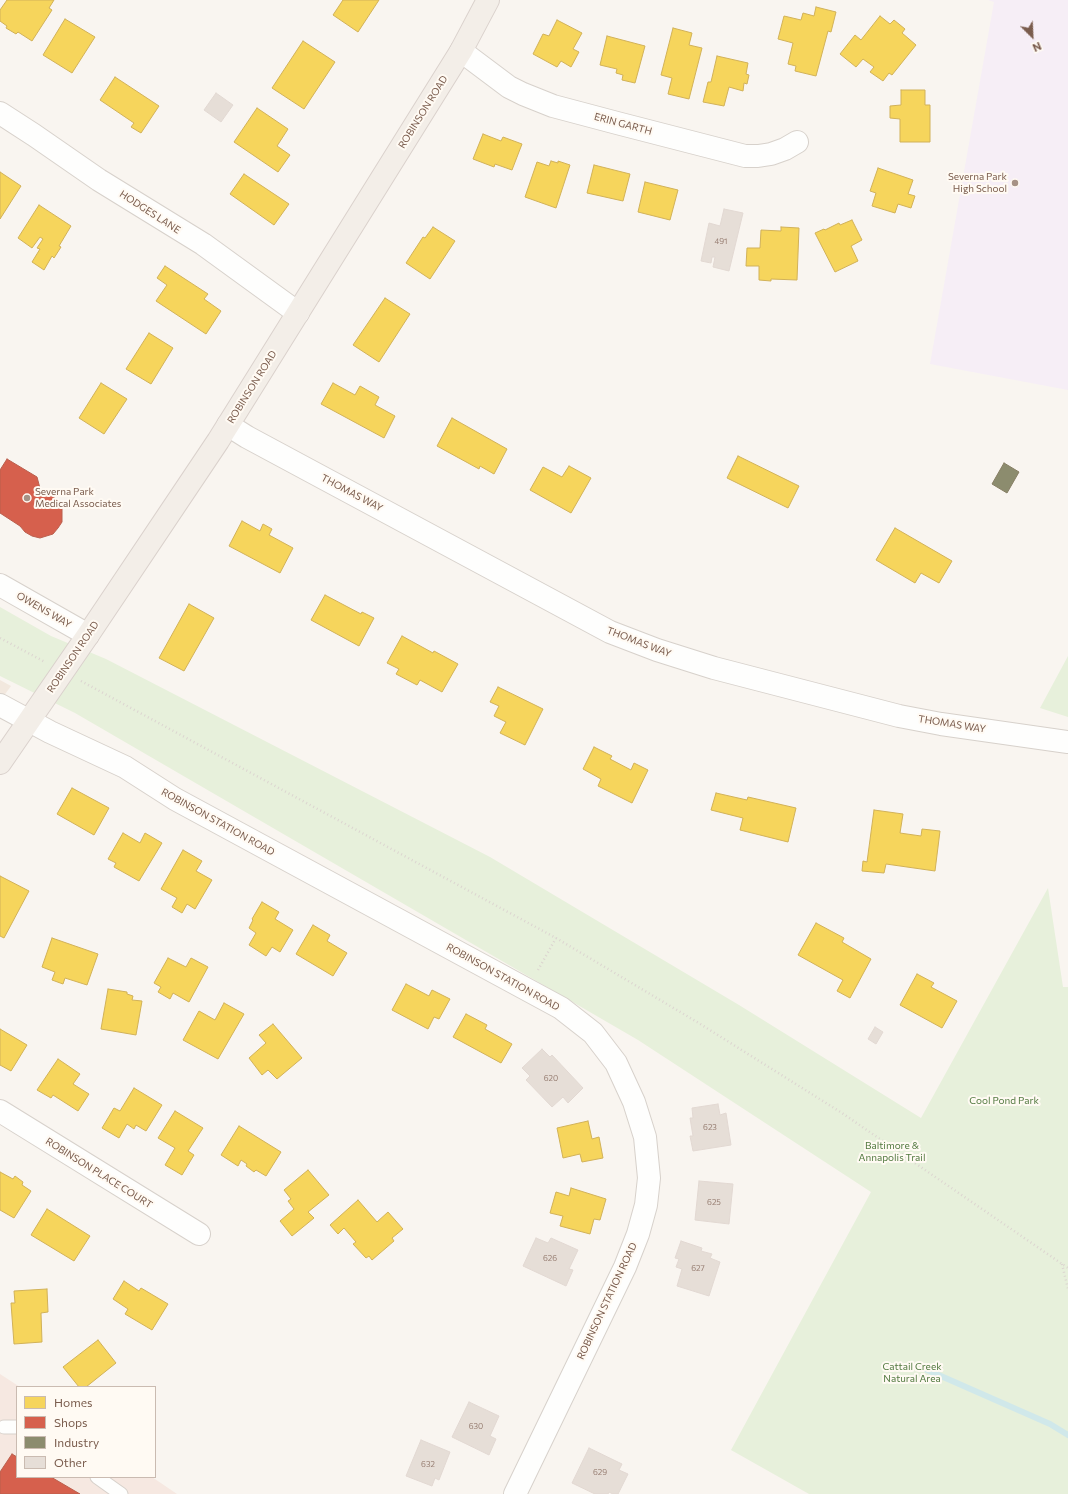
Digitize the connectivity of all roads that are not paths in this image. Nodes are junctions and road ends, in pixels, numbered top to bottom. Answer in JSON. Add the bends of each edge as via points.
{"nodes":[{"id":1,"x":488,"y":0,"type":"edge"},
{"id":2,"x":461,"y":51,"type":"junction"},
{"id":3,"x":0,"y":113,"type":"edge"},
{"id":4,"x":797,"y":142,"type":"dead end"},
{"id":5,"x":298,"y":313,"type":"junction"},
{"id":6,"x":228,"y":425,"type":"junction"},
{"id":7,"x":0,"y":585,"type":"edge"},
{"id":8,"x":88,"y":636,"type":"junction"},
{"id":9,"x":0,"y":705,"type":"edge"},
{"id":10,"x":30,"y":721,"type":"junction"},
{"id":11,"x":1068,"y":742,"type":"edge"},
{"id":12,"x":0,"y":763,"type":"edge"},
{"id":13,"x":0,"y":1111,"type":"edge"},
{"id":14,"x":199,"y":1234,"type":"dead end"},
{"id":15,"x":98,"y":1478,"type":"edge"},
{"id":16,"x":121,"y":1494,"type":"edge"},
{"id":17,"x":515,"y":1494,"type":"edge"}],
"edges":[{"from":1,"to":2,"type":"main road","name":"ROBINSON ROAD"},
{"from":2,"to":4,"type":"street","name":"ERIN GARTH","via":[[509,87],[553,106],[745,156],[771,154]]},
{"from":2,"to":5,"type":"main road","name":"ROBINSON ROAD"},
{"from":3,"to":5,"type":"street","name":"HODGES LANE","via":[[99,180],[202,244]]},
{"from":5,"to":6,"type":"main road","name":"ROBINSON ROAD"},
{"from":6,"to":8,"type":"main road","name":"ROBINSON ROAD"},
{"from":6,"to":11,"type":"street","name":"THOMAS WAY","via":[[610,632],[643,645],[714,668],[899,716]]},
{"from":7,"to":8,"type":"street","name":"OWENS WAY"},
{"from":8,"to":10,"type":"main road","name":"ROBINSON ROAD"},
{"from":9,"to":10,"type":"street","name":"ROBINSON STATION ROAD"},
{"from":10,"to":12,"type":"main road","name":"ROBINSON ROAD"},
{"from":10,"to":17,"type":"street","name":"ROBINSON STATION ROAD","via":[[125,767],[175,800],[561,1008],[593,1033],[616,1063],[634,1102],[645,1137],[649,1178],[646,1205],[625,1267]]},
{"from":13,"to":14,"type":"street","name":"ROBINSON PLACE COURT"},
{"from":15,"to":16,"type":"lane"}]}
